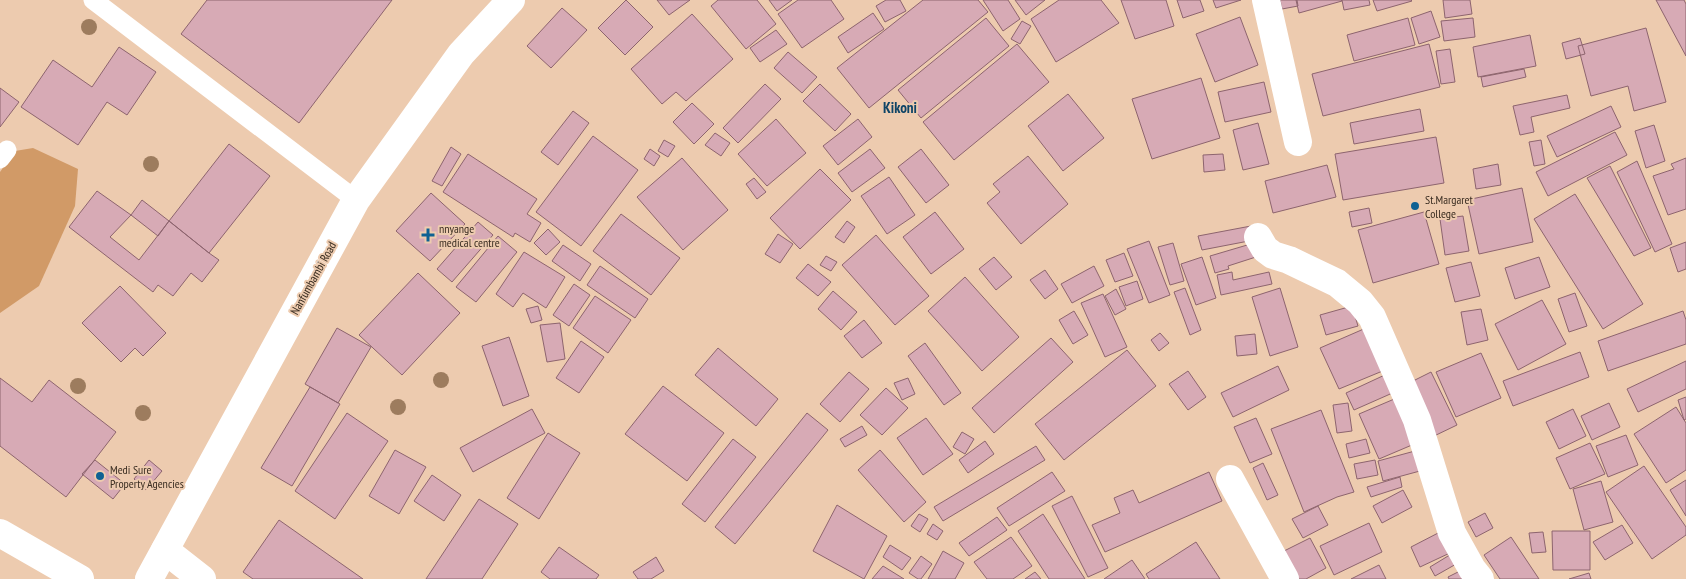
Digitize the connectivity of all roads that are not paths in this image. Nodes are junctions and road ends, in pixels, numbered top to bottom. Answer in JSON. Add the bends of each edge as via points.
{"nodes":[{"id":1,"x":93,"y":0,"type":"edge"},
{"id":2,"x":511,"y":0,"type":"edge"},
{"id":3,"x":1266,"y":0,"type":"edge"},
{"id":4,"x":1298,"y":142,"type":"dead end"},
{"id":5,"x":356,"y":200,"type":"junction"},
{"id":6,"x":1258,"y":237,"type":"dead end"},
{"id":7,"x":1230,"y":479,"type":"dead end"},
{"id":8,"x":0,"y":534,"type":"edge"},
{"id":9,"x":165,"y":550,"type":"junction"},
{"id":10,"x":80,"y":579,"type":"edge"},
{"id":11,"x":149,"y":579,"type":"edge"},
{"id":12,"x":202,"y":579,"type":"edge"},
{"id":13,"x":1285,"y":579,"type":"edge"},
{"id":14,"x":1480,"y":579,"type":"edge"}],
"edges":[{"from":1,"to":5,"type":"lane"},
{"from":2,"to":5,"type":"street","name":"Nanfumbambi Road","via":[[461,54]]},
{"from":3,"to":4,"type":"street"},
{"from":5,"to":9,"type":"street","name":"Nanfumbambi Road"},
{"from":6,"to":14,"type":"street","via":[[1264,250],[1337,283],[1372,317],[1417,420],[1452,533]]},
{"from":7,"to":13,"type":"street"},
{"from":8,"to":10,"type":"street"},
{"from":9,"to":11,"type":"street","name":"Nanfumbambi Road"},
{"from":9,"to":12,"type":"street"}]}
